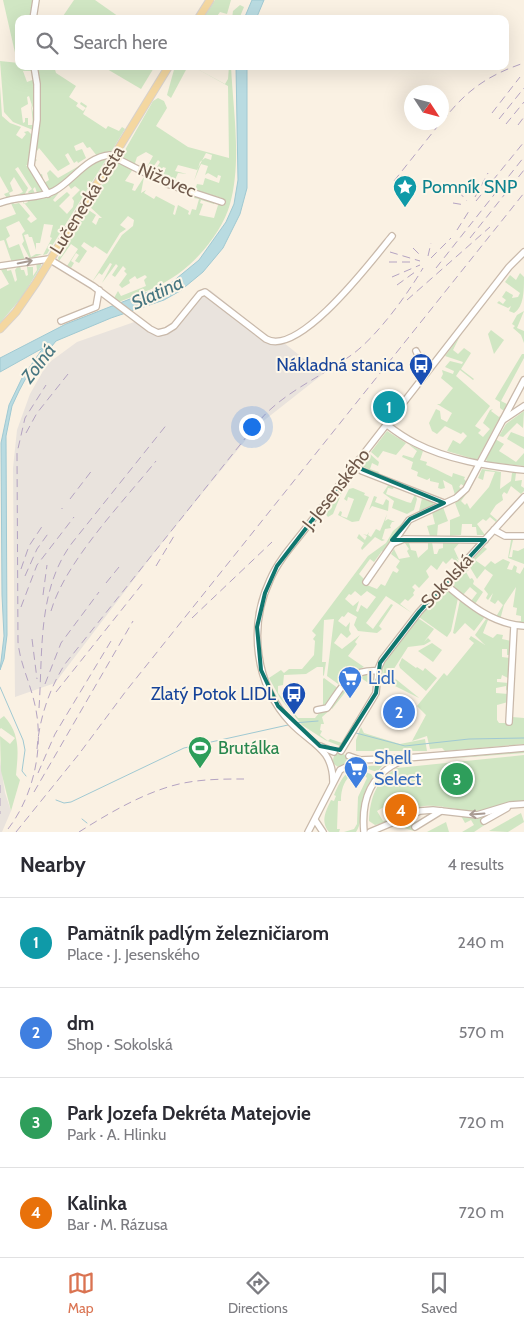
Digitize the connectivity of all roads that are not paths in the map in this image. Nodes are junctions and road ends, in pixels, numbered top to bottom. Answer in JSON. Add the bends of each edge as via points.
{"nodes":[{"id":1,"x":36,"y":0,"type":"edge"},
{"id":2,"x":210,"y":0,"type":"edge"},
{"id":3,"x":34,"y":15,"type":"edge"},
{"id":4,"x":201,"y":15,"type":"edge"},
{"id":5,"x":35,"y":70,"type":"edge"},
{"id":6,"x":167,"y":70,"type":"edge"},
{"id":7,"x":114,"y":156,"type":"junction"},
{"id":8,"x":48,"y":194,"type":"junction"},
{"id":9,"x":222,"y":202,"type":"dead end"},
{"id":10,"x":0,"y":203,"type":"edge"},
{"id":11,"x":392,"y":236,"type":"dead end"},
{"id":12,"x":524,"y":252,"type":"edge"},
{"id":13,"x":50,"y":260,"type":"junction"},
{"id":14,"x":0,"y":266,"type":"edge"},
{"id":15,"x":99,"y":290,"type":"junction"},
{"id":16,"x":61,"y":321,"type":"dead end"},
{"id":17,"x":0,"y":329,"type":"edge"},
{"id":18,"x":416,"y":351,"type":"dead end"},
{"id":19,"x":430,"y":367,"type":"junction"},
{"id":20,"x":524,"y":380,"type":"edge"},
{"id":21,"x":522,"y":392,"type":"edge"},
{"id":22,"x":524,"y":406,"type":"edge"},
{"id":23,"x":502,"y":421,"type":"junction"},
{"id":24,"x":386,"y":424,"type":"junction"},
{"id":25,"x":480,"y":464,"type":"junction"},
{"id":26,"x":354,"y":466,"type":"junction"},
{"id":27,"x":524,"y":470,"type":"edge"},
{"id":28,"x":524,"y":497,"type":"edge"},
{"id":29,"x":444,"y":503,"type":"junction"},
{"id":30,"x":403,"y":528,"type":"junction"},
{"id":31,"x":494,"y":530,"type":"junction"},
{"id":32,"x":524,"y":536,"type":"edge"},
{"id":33,"x":408,"y":540,"type":"junction"},
{"id":34,"x":485,"y":540,"type":"junction"},
{"id":35,"x":393,"y":543,"type":"junction"},
{"id":36,"x":366,"y":582,"type":"dead end"},
{"id":37,"x":445,"y":584,"type":"junction"},
{"id":38,"x":514,"y":626,"type":"junction"},
{"id":39,"x":524,"y":626,"type":"edge"},
{"id":40,"x":378,"y":671,"type":"junction"},
{"id":41,"x":318,"y":710,"type":"dead end"},
{"id":42,"x":509,"y":722,"type":"dead end"},
{"id":43,"x":320,"y":746,"type":"junction"},
{"id":44,"x":524,"y":748,"type":"edge"},
{"id":45,"x":342,"y":752,"type":"junction"},
{"id":46,"x":407,"y":758,"type":"junction"},
{"id":47,"x":330,"y":760,"type":"junction"},
{"id":48,"x":360,"y":760,"type":"junction"},
{"id":49,"x":349,"y":764,"type":"junction"},
{"id":50,"x":333,"y":767,"type":"junction"},
{"id":51,"x":340,"y":770,"type":"junction"},
{"id":52,"x":333,"y":782,"type":"junction"},
{"id":53,"x":524,"y":804,"type":"edge"},
{"id":54,"x":510,"y":805,"type":"junction"},
{"id":55,"x":441,"y":811,"type":"junction"},
{"id":56,"x":316,"y":820,"type":"junction"},
{"id":57,"x":484,"y":821,"type":"dead end"},
{"id":58,"x":415,"y":826,"type":"dead end"},
{"id":59,"x":308,"y":832,"type":"edge"},
{"id":60,"x":323,"y":832,"type":"edge"},
{"id":61,"x":364,"y":832,"type":"edge"},
{"id":62,"x":370,"y":832,"type":"edge"}],
"edges":[{"from":1,"to":3,"type":"street"},
{"from":2,"to":4,"type":"main road"},
{"from":5,"to":8,"type":"street","via":[[37,120],[31,166]]},
{"from":6,"to":7,"type":"main road","name":"Lučenecká cesta"},
{"from":7,"to":8,"type":"street","via":[[99,158]]},
{"from":7,"to":9,"type":"street","name":"Nižovec","via":[[167,184]]},
{"from":7,"to":13,"type":"main road","name":"Lučenecká cesta"},
{"from":8,"to":10,"type":"street","via":[[20,196]]},
{"from":11,"to":15,"type":"street","via":[[329,310],[282,341],[268,340],[205,292],[175,325],[166,331],[154,332]]},
{"from":12,"to":19,"type":"street","name":"J. Jesenského"},
{"from":14,"to":13,"type":"street","one_way":true},
{"from":13,"to":15,"type":"street"},
{"from":13,"to":17,"type":"main road","name":"Lučenecká cesta","via":[[24,301]]},
{"from":15,"to":16,"type":"street","via":[[96,306]]},
{"from":18,"to":19,"type":"street"},
{"from":19,"to":24,"type":"street","name":"J. Jesenského"},
{"from":20,"to":21,"type":"street"},
{"from":21,"to":23,"type":"street"},
{"from":22,"to":23,"type":"street"},
{"from":23,"to":25,"type":"street"},
{"from":24,"to":25,"type":"street","via":[[422,446]]},
{"from":24,"to":26,"type":"street","name":"J. Jesenského"},
{"from":25,"to":27,"type":"street"},
{"from":25,"to":29,"type":"street","via":[[464,492]]},
{"from":26,"to":29,"type":"street"},
{"from":26,"to":43,"type":"street","name":"J. Jesenského","via":[[281,561],[261,606],[257,632],[261,670],[272,696],[290,722]]},
{"from":28,"to":31,"type":"street","name":"Sokolská"},
{"from":29,"to":30,"type":"street","via":[[413,517]]},
{"from":30,"to":33,"type":"street"},
{"from":30,"to":35,"type":"street"},
{"from":31,"to":32,"type":"street","via":[[505,536]]},
{"from":31,"to":34,"type":"street","name":"Sokolská"},
{"from":33,"to":34,"type":"street"},
{"from":33,"to":35,"type":"street"},
{"from":34,"to":37,"type":"street","name":"Sokolská"},
{"from":35,"to":36,"type":"street"},
{"from":37,"to":38,"type":"street","via":[[487,616]]},
{"from":37,"to":40,"type":"street","name":"Sokolská","via":[[409,624],[380,663]]},
{"from":38,"to":39,"type":"street"},
{"from":38,"to":42,"type":"street"},
{"from":40,"to":41,"type":"street","via":[[354,673],[327,708]]},
{"from":40,"to":45,"type":"street","name":"Sokolská","via":[[376,693]]},
{"from":43,"to":45,"type":"street","name":"J. Jesenského"},
{"from":43,"to":47,"type":"street","name":"J. Jesenského"},
{"from":44,"to":46,"type":"street"},
{"from":45,"to":47,"type":"street"},
{"from":45,"to":48,"type":"street","name":"J. Jesenského"},
{"from":45,"to":49,"type":"street"},
{"from":46,"to":48,"type":"street"},
{"from":46,"to":61,"type":"street","via":[[388,768],[370,787],[364,808]]},
{"from":47,"to":50,"type":"street","name":"J. Jesenského"},
{"from":48,"to":49,"type":"street"},
{"from":49,"to":51,"type":"street"},
{"from":50,"to":51,"type":"street"},
{"from":50,"to":52,"type":"street"},
{"from":51,"to":52,"type":"street"},
{"from":52,"to":56,"type":"street"},
{"from":53,"to":54,"type":"street"},
{"from":54,"to":55,"type":"street","one_way":true,"via":[[477,815]]},
{"from":54,"to":57,"type":"street"},
{"from":55,"to":58,"type":"street"},
{"from":55,"to":62,"type":"street","via":[[420,811]]},
{"from":56,"to":59,"type":"street"},
{"from":56,"to":60,"type":"street"}]}
